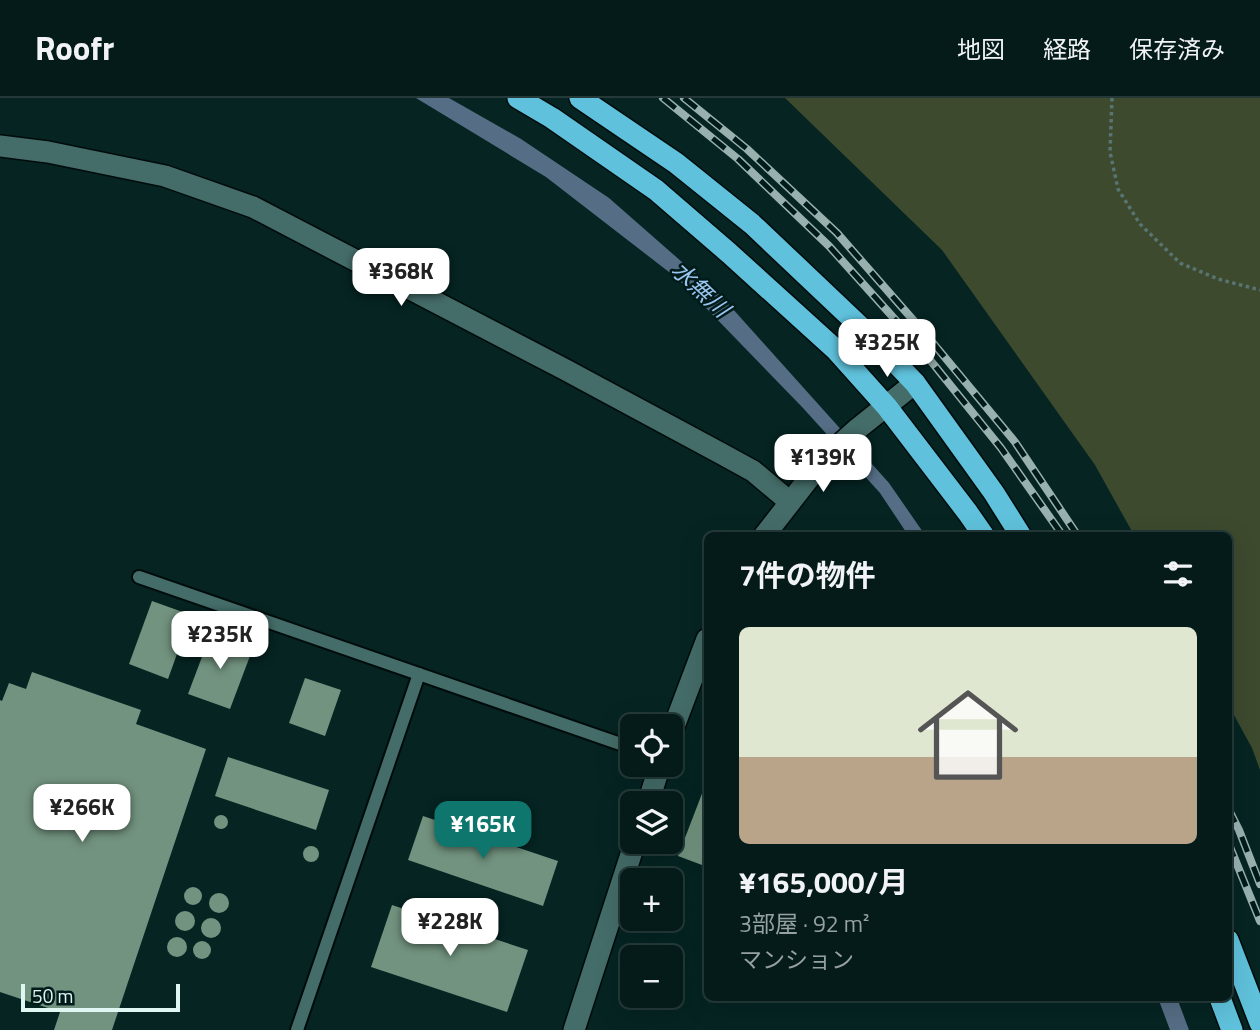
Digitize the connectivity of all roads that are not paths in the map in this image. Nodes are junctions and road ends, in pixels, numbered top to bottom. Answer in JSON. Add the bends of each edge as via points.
{"nodes":[{"id":1,"x":518,"y":98,"type":"edge"},
{"id":2,"x":580,"y":98,"type":"edge"},
{"id":3,"x":0,"y":146,"type":"edge"},
{"id":4,"x":915,"y":383,"type":"junction"},
{"id":5,"x":887,"y":407,"type":"junction"},
{"id":6,"x":790,"y":502,"type":"junction"},
{"id":7,"x":767,"y":532,"type":"edge"},
{"id":8,"x":981,"y":532,"type":"edge"},
{"id":9,"x":1018,"y":532,"type":"edge"},
{"id":10,"x":139,"y":577,"type":"dead end"},
{"id":11,"x":704,"y":647,"type":"edge"},
{"id":12,"x":419,"y":674,"type":"junction"},
{"id":13,"x":679,"y":714,"type":"edge"},
{"id":14,"x":620,"y":744,"type":"edge"},
{"id":15,"x":631,"y":854,"type":"edge"},
{"id":16,"x":1232,"y":950,"type":"edge"},
{"id":17,"x":1221,"y":1001,"type":"edge"},
{"id":18,"x":1260,"y":1023,"type":"edge"},
{"id":19,"x":297,"y":1030,"type":"edge"},
{"id":20,"x":574,"y":1030,"type":"edge"},
{"id":21,"x":1233,"y":1030,"type":"edge"}],
"edges":[{"from":1,"to":5,"type":"highway","via":[[656,190],[836,350]]},
{"from":2,"to":4,"type":"highway","via":[[676,163],[752,224]]},
{"from":3,"to":6,"type":"street","via":[[165,176],[253,207],[710,447],[753,471]]},
{"from":4,"to":5,"type":"street"},
{"from":4,"to":9,"type":"highway"},
{"from":5,"to":6,"type":"street","via":[[824,459]]},
{"from":5,"to":8,"type":"highway"},
{"from":6,"to":7,"type":"street"},
{"from":10,"to":12,"type":"lane"},
{"from":11,"to":13,"type":"street"},
{"from":12,"to":14,"type":"lane"},
{"from":12,"to":19,"type":"lane"},
{"from":15,"to":20,"type":"street"},
{"from":16,"to":18,"type":"highway"},
{"from":17,"to":21,"type":"highway"}]}
